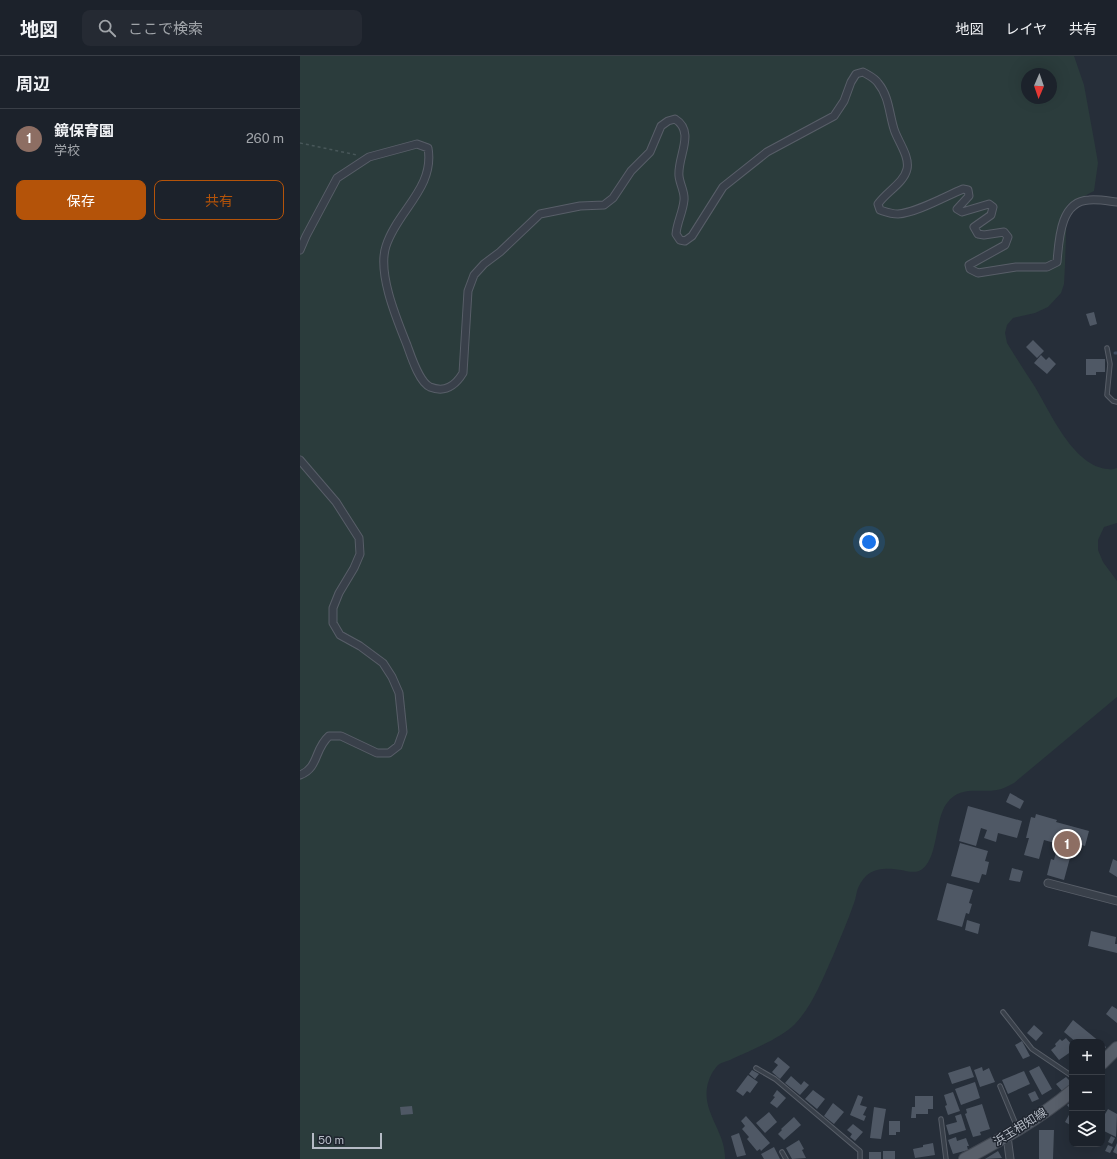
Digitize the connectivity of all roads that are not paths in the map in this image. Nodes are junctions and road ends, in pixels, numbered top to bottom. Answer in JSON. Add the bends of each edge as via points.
{"nodes":[{"id":1,"x":1117,"y":202,"type":"edge"},
{"id":2,"x":300,"y":250,"type":"edge"},
{"id":3,"x":1107,"y":348,"type":"dead end"},
{"id":4,"x":1117,"y":402,"type":"edge"},
{"id":5,"x":300,"y":460,"type":"edge"},
{"id":6,"x":300,"y":776,"type":"edge"},
{"id":7,"x":1048,"y":883,"type":"dead end"},
{"id":8,"x":1117,"y":901,"type":"edge"},
{"id":9,"x":1003,"y":1012,"type":"dead end"},
{"id":10,"x":1117,"y":1048,"type":"edge"},
{"id":11,"x":1105,"y":1060,"type":"edge"},
{"id":12,"x":756,"y":1068,"type":"dead end"},
{"id":13,"x":1071,"y":1075,"type":"edge"},
{"id":14,"x":1000,"y":1086,"type":"dead end"},
{"id":15,"x":1069,"y":1093,"type":"edge"},
{"id":16,"x":941,"y":1119,"type":"dead end"},
{"id":17,"x":1018,"y":1130,"type":"junction"},
{"id":18,"x":1007,"y":1136,"type":"junction"},
{"id":19,"x":782,"y":1152,"type":"dead end"},
{"id":20,"x":786,"y":1159,"type":"edge"},
{"id":21,"x":860,"y":1159,"type":"edge"},
{"id":22,"x":946,"y":1159,"type":"edge"},
{"id":23,"x":965,"y":1159,"type":"edge"},
{"id":24,"x":1010,"y":1159,"type":"edge"}],
"edges":[{"from":1,"to":2,"type":"street","via":[[1088,200],[1077,203],[1064,217],[1057,262],[1047,267],[1016,267],[978,273],[970,269],[969,265],[1005,245],[1008,237],[1004,232],[984,235],[978,234],[974,227],[991,215],[994,207],[989,204],[962,212],[957,209],[969,196],[968,190],[963,188],[925,206],[899,214],[880,210],[878,204],[882,197],[904,177],[908,167],[903,146],[894,130],[887,98],[878,82],[863,72],[856,74],[834,116],[767,152],[723,187],[692,236],[685,241],[680,240],[676,234],[684,202],[679,176],[685,131],[681,122],[675,119],[661,126],[650,152],[631,171],[613,198],[604,205],[580,206],[540,214],[474,275],[468,291],[462,374],[458,382],[451,387],[439,389],[429,387],[422,381],[412,360],[392,307],[384,259],[393,228],[419,192],[428,174],[428,148],[417,144],[369,157],[337,178]]},
{"from":3,"to":4,"type":"lane","via":[[1110,364],[1108,395]]},
{"from":5,"to":6,"type":"street","via":[[336,502],[359,538],[360,554],[339,592],[333,608],[333,623],[340,635],[382,663],[392,677],[399,694],[403,732],[398,746],[388,753],[377,753],[341,736],[329,736],[323,742],[312,768]]},
{"from":7,"to":8,"type":"street"},
{"from":9,"to":13,"type":"lane","via":[[1032,1049]]},
{"from":10,"to":11,"type":"main road"},
{"from":12,"to":21,"type":"lane","via":[[774,1079],[860,1151]]},
{"from":14,"to":17,"type":"lane"},
{"from":15,"to":17,"type":"main road","name":"浜玉相知線"},
{"from":16,"to":22,"type":"lane"},
{"from":17,"to":18,"type":"main road","name":"浜玉相知線"},
{"from":18,"to":23,"type":"main road","name":"浜玉相知線"},
{"from":18,"to":24,"type":"street"},
{"from":19,"to":20,"type":"lane"}]}
